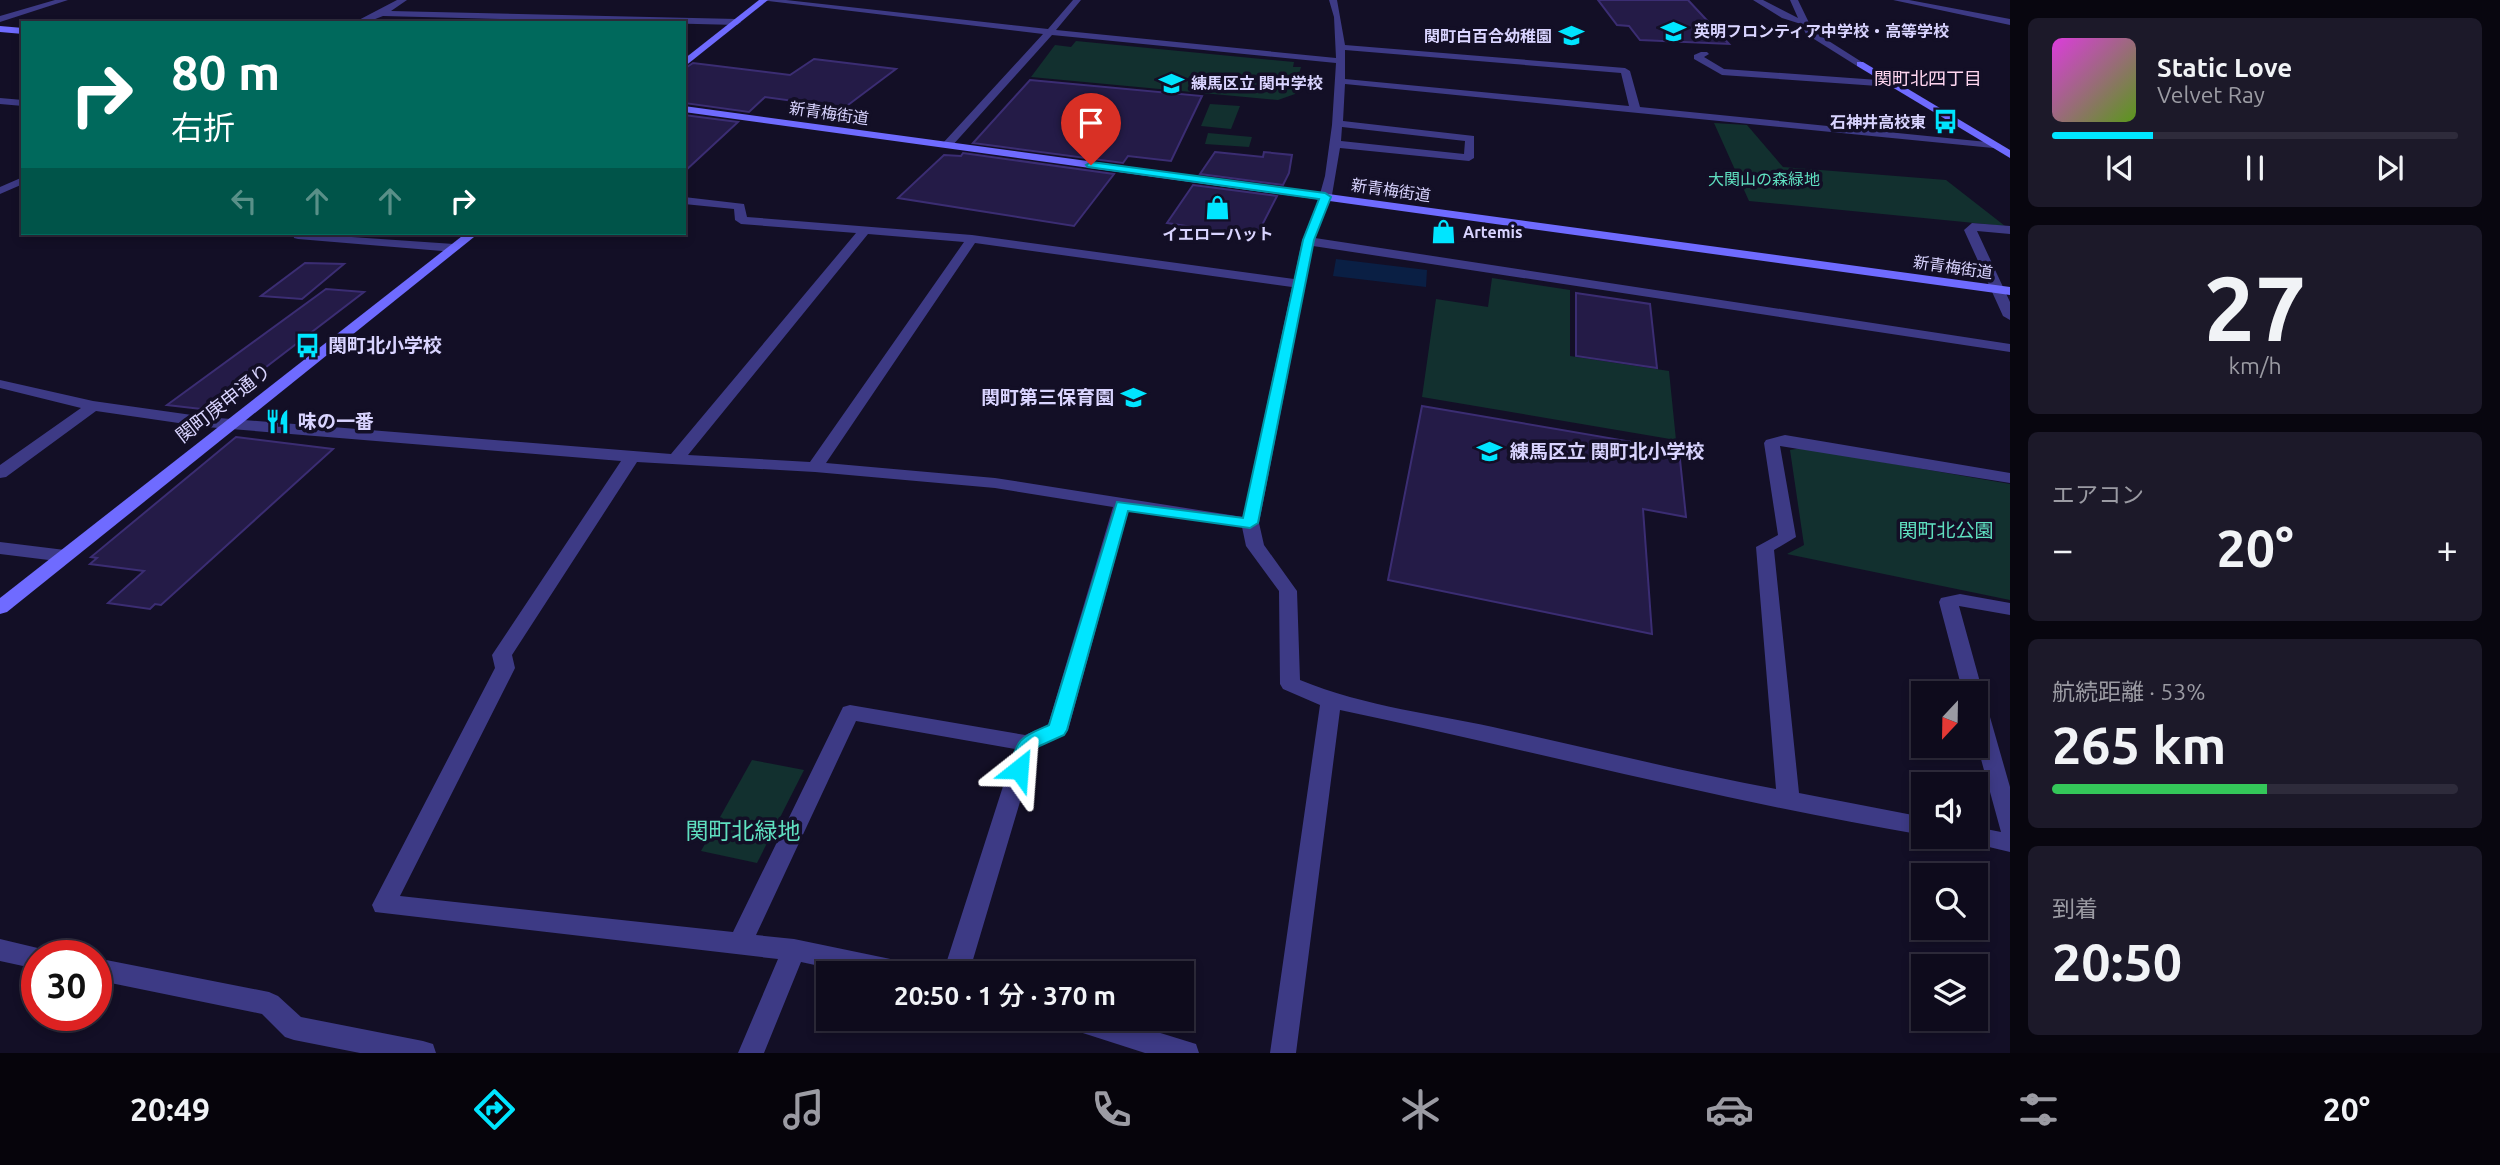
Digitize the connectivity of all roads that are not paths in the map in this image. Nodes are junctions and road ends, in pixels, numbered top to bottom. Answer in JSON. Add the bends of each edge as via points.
{"nodes":[{"id":1,"x":64,"y":0,"type":"edge"},
{"id":2,"x":403,"y":0,"type":"edge"},
{"id":3,"x":764,"y":0,"type":"edge"},
{"id":4,"x":1077,"y":0,"type":"edge"},
{"id":5,"x":1333,"y":0,"type":"edge"},
{"id":6,"x":1757,"y":0,"type":"edge"},
{"id":7,"x":1794,"y":0,"type":"edge"},
{"id":8,"x":1897,"y":0,"type":"edge"},
{"id":9,"x":383,"y":13,"type":"junction"},
{"id":10,"x":0,"y":19,"type":"edge"},
{"id":11,"x":362,"y":21,"type":"edge"},
{"id":12,"x":737,"y":22,"type":"junction"},
{"id":13,"x":1803,"y":22,"type":"junction"},
{"id":14,"x":2010,"y":22,"type":"edge"},
{"id":15,"x":0,"y":29,"type":"edge"},
{"id":16,"x":21,"y":31,"type":"edge"},
{"id":17,"x":1051,"y":31,"type":"junction"},
{"id":18,"x":1341,"y":47,"type":"junction"},
{"id":19,"x":1704,"y":54,"type":"dead end"},
{"id":20,"x":1341,"y":61,"type":"junction"},
{"id":21,"x":686,"y":62,"type":"edge"},
{"id":22,"x":1860,"y":64,"type":"joint"},
{"id":23,"x":1339,"y":81,"type":"junction"},
{"id":24,"x":1892,"y":84,"type":"junction"},
{"id":25,"x":0,"y":102,"type":"edge"},
{"id":26,"x":21,"y":103,"type":"edge"},
{"id":27,"x":1635,"y":108,"type":"junction"},
{"id":28,"x":686,"y":109,"type":"edge"},
{"id":29,"x":1336,"y":123,"type":"junction"},
{"id":30,"x":1336,"y":144,"type":"junction"},
{"id":31,"x":947,"y":145,"type":"junction"},
{"id":32,"x":1993,"y":145,"type":"junction"},
{"id":33,"x":2010,"y":155,"type":"edge"},
{"id":34,"x":21,"y":181,"type":"edge"},
{"id":35,"x":0,"y":191,"type":"edge"},
{"id":36,"x":1325,"y":197,"type":"junction"},
{"id":37,"x":686,"y":200,"type":"edge"},
{"id":38,"x":866,"y":229,"type":"junction"},
{"id":39,"x":2010,"y":230,"type":"edge"},
{"id":40,"x":298,"y":235,"type":"edge"},
{"id":41,"x":470,"y":235,"type":"edge"},
{"id":42,"x":972,"y":239,"type":"junction"},
{"id":43,"x":1308,"y":240,"type":"junction"},
{"id":44,"x":454,"y":248,"type":"junction"},
{"id":45,"x":1301,"y":284,"type":"junction"},
{"id":46,"x":2004,"y":290,"type":"edge"},
{"id":47,"x":2010,"y":316,"type":"edge"},
{"id":48,"x":2010,"y":348,"type":"edge"},
{"id":49,"x":3,"y":387,"type":"edge"},
{"id":50,"x":93,"y":406,"type":"junction"},
{"id":51,"x":229,"y":424,"type":"junction"},
{"id":52,"x":632,"y":457,"type":"junction"},
{"id":53,"x":676,"y":459,"type":"junction"},
{"id":54,"x":815,"y":467,"type":"junction"},
{"id":55,"x":0,"y":473,"type":"edge"},
{"id":56,"x":2010,"y":478,"type":"edge"},
{"id":57,"x":1122,"y":505,"type":"junction"},
{"id":58,"x":1250,"y":523,"type":"junction"},
{"id":59,"x":0,"y":548,"type":"edge"},
{"id":60,"x":65,"y":556,"type":"junction"},
{"id":61,"x":0,"y":608,"type":"edge"},
{"id":62,"x":2010,"y":609,"type":"edge"},
{"id":63,"x":1970,"y":681,"type":"edge"},
{"id":64,"x":1331,"y":701,"type":"junction"},
{"id":65,"x":1027,"y":743,"type":"junction"},
{"id":66,"x":1988,"y":747,"type":"edge"},
{"id":67,"x":1788,"y":799,"type":"junction"},
{"id":68,"x":1911,"y":824,"type":"edge"},
{"id":69,"x":2010,"y":827,"type":"edge"},
{"id":70,"x":1988,"y":838,"type":"edge"},
{"id":71,"x":2010,"y":843,"type":"edge"},
{"id":72,"x":740,"y":943,"type":"junction"},
{"id":73,"x":0,"y":950,"type":"edge"},
{"id":74,"x":794,"y":950,"type":"junction"},
{"id":75,"x":21,"y":955,"type":"edge"},
{"id":76,"x":847,"y":961,"type":"edge"},
{"id":77,"x":960,"y":961,"type":"edge"},
{"id":78,"x":112,"y":972,"type":"edge"},
{"id":79,"x":1113,"y":1031,"type":"edge"},
{"id":80,"x":423,"y":1053,"type":"edge"},
{"id":81,"x":751,"y":1053,"type":"edge"},
{"id":82,"x":1186,"y":1053,"type":"edge"},
{"id":83,"x":1283,"y":1053,"type":"edge"}],
"edges":[{"from":1,"to":10,"type":"street"},
{"from":2,"to":9,"type":"street"},
{"from":3,"to":12,"type":"main road"},
{"from":3,"to":17,"type":"street"},
{"from":4,"to":17,"type":"street"},
{"from":5,"to":18,"type":"street"},
{"from":6,"to":13,"type":"street"},
{"from":7,"to":13,"type":"street"},
{"from":8,"to":14,"type":"street"},
{"from":9,"to":11,"type":"street"},
{"from":9,"to":12,"type":"street"},
{"from":12,"to":21,"type":"main road"},
{"from":13,"to":22,"type":"street","via":[[1816,37]]},
{"from":15,"to":16,"type":"main road"},
{"from":17,"to":20,"type":"street"},
{"from":17,"to":31,"type":"street"},
{"from":18,"to":20,"type":"street"},
{"from":18,"to":27,"type":"street","via":[[1625,71]]},
{"from":19,"to":24,"type":"street","via":[[1697,57],[1723,72]]},
{"from":20,"to":23,"type":"street"},
{"from":22,"to":24,"type":"main road"},
{"from":23,"to":27,"type":"street"},
{"from":23,"to":29,"type":"street"},
{"from":24,"to":32,"type":"main road"},
{"from":25,"to":26,"type":"street"},
{"from":27,"to":32,"type":"street"},
{"from":28,"to":31,"type":"main road","name":"新青梅街道"},
{"from":29,"to":30,"type":"street"},
{"from":29,"to":30,"type":"street","via":[[1470,138],[1469,158]]},
{"from":30,"to":36,"type":"street"},
{"from":31,"to":36,"type":"main road","name":"新青梅街道"},
{"from":32,"to":33,"type":"main road"},
{"from":34,"to":35,"type":"street"},
{"from":36,"to":43,"type":"street"},
{"from":36,"to":46,"type":"main road","name":"新青梅街道"},
{"from":37,"to":38,"type":"street","via":[[740,206],[741,220]]},
{"from":38,"to":42,"type":"street"},
{"from":38,"to":53,"type":"street"},
{"from":39,"to":46,"type":"street","via":[[1969,230]]},
{"from":40,"to":44,"type":"street"},
{"from":41,"to":44,"type":"main road","name":"関町庚申通り"},
{"from":42,"to":45,"type":"street"},
{"from":42,"to":54,"type":"street"},
{"from":43,"to":45,"type":"street"},
{"from":43,"to":48,"type":"street"},
{"from":44,"to":51,"type":"main road","name":"関町庚申通り"},
{"from":45,"to":58,"type":"street"},
{"from":46,"to":47,"type":"street"},
{"from":49,"to":50,"type":"street"},
{"from":50,"to":51,"type":"street"},
{"from":50,"to":55,"type":"street"},
{"from":51,"to":52,"type":"street"},
{"from":51,"to":60,"type":"main road","name":"関町庚申通り"},
{"from":52,"to":53,"type":"street"},
{"from":52,"to":72,"type":"street","via":[[502,655],[505,668],[384,905]]},
{"from":53,"to":54,"type":"street"},
{"from":54,"to":57,"type":"street","via":[[995,483]]},
{"from":56,"to":67,"type":"street","via":[[1785,440],[1772,443],[1787,537],[1765,547]]},
{"from":57,"to":58,"type":"street"},
{"from":57,"to":65,"type":"street","via":[[1057,730]]},
{"from":58,"to":64,"type":"street","via":[[1255,546],[1288,591],[1290,684]]},
{"from":59,"to":60,"type":"street"},
{"from":60,"to":61,"type":"main road","name":"関町庚申通り"},
{"from":62,"to":63,"type":"street","via":[[1948,602]]},
{"from":64,"to":67,"type":"street","via":[[1678,779]]},
{"from":64,"to":83,"type":"street"},
{"from":65,"to":72,"type":"street","via":[[850,712]]},
{"from":65,"to":77,"type":"street"},
{"from":66,"to":69,"type":"street"},
{"from":67,"to":68,"type":"street"},
{"from":70,"to":71,"type":"street"},
{"from":72,"to":74,"type":"street"},
{"from":73,"to":75,"type":"street"},
{"from":74,"to":76,"type":"street"},
{"from":74,"to":81,"type":"street"},
{"from":78,"to":80,"type":"street","via":[[269,1004],[294,1028]]},
{"from":79,"to":82,"type":"street"}]}
